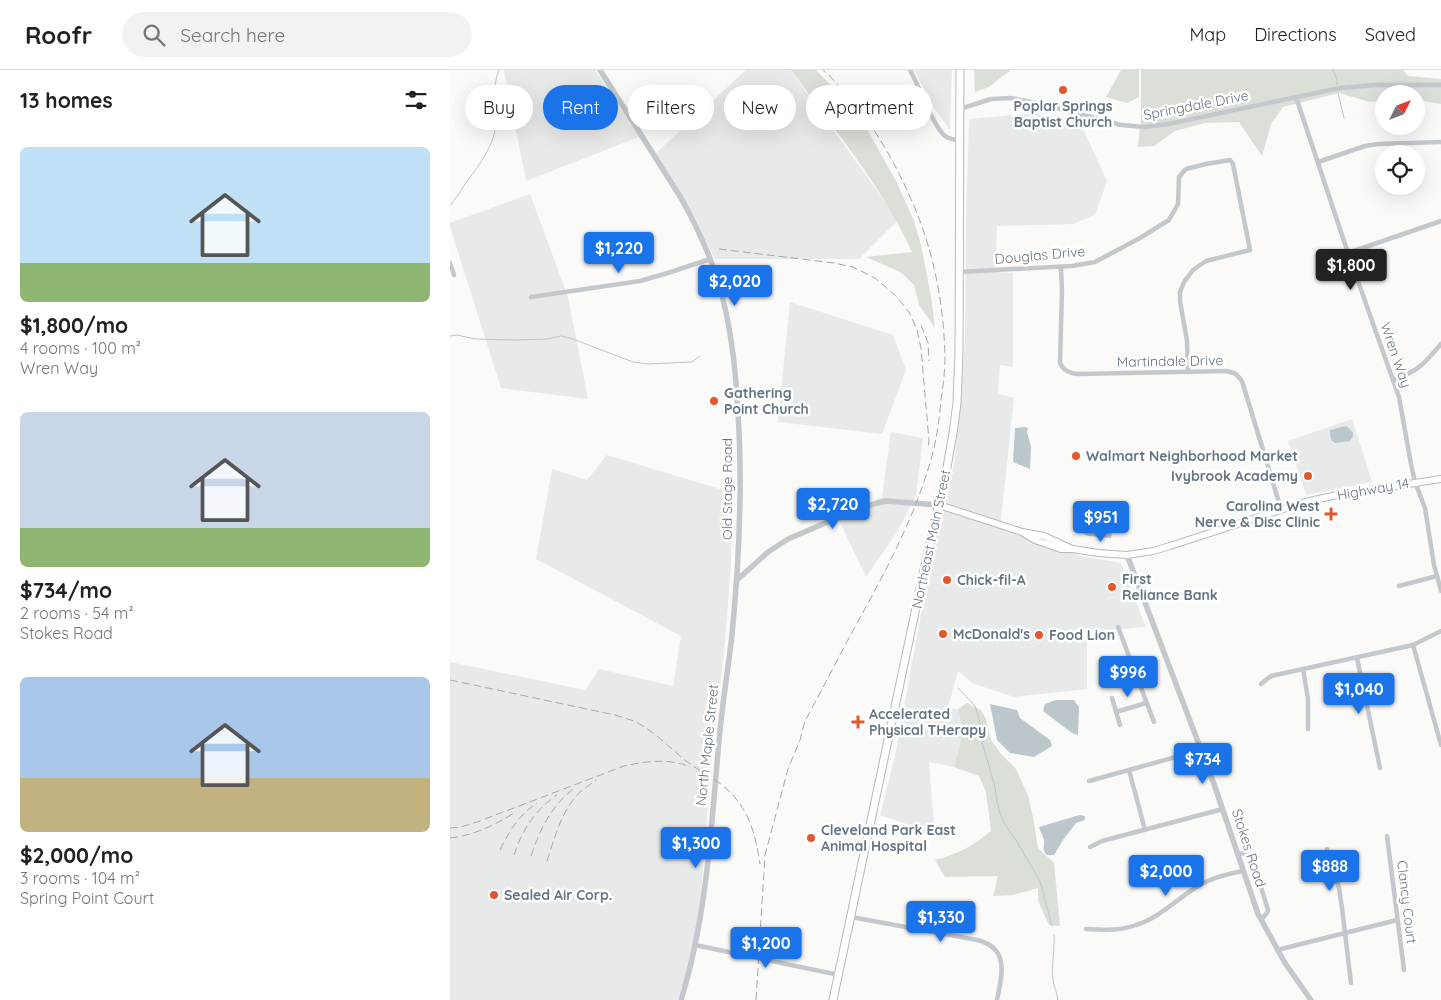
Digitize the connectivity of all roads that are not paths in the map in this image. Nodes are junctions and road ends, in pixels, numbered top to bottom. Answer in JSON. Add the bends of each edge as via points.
{"nodes":[{"id":1,"x":600,"y":70,"type":"edge"},
{"id":2,"x":910,"y":70,"type":"edge"},
{"id":3,"x":960,"y":70,"type":"edge"},
{"id":4,"x":1441,"y":85,"type":"edge"},
{"id":5,"x":1296,"y":97,"type":"junction"},
{"id":6,"x":960,"y":109,"type":"junction"},
{"id":7,"x":960,"y":141,"type":"junction"},
{"id":8,"x":1441,"y":142,"type":"edge"},
{"id":9,"x":1318,"y":162,"type":"junction"},
{"id":10,"x":1441,"y":221,"type":"edge"},
{"id":11,"x":1348,"y":253,"type":"junction"},
{"id":12,"x":710,"y":260,"type":"junction"},
{"id":13,"x":450,"y":263,"type":"edge"},
{"id":14,"x":1061,"y":267,"type":"junction"},
{"id":15,"x":959,"y":272,"type":"junction"},
{"id":16,"x":454,"y":275,"type":"dead end"},
{"id":17,"x":531,"y":297,"type":"dead end"},
{"id":18,"x":1441,"y":344,"type":"edge"},
{"id":19,"x":1188,"y":372,"type":"junction"},
{"id":20,"x":1393,"y":380,"type":"junction"},
{"id":21,"x":1441,"y":479,"type":"edge"},
{"id":22,"x":1415,"y":482,"type":"junction"},
{"id":23,"x":939,"y":505,"type":"junction"},
{"id":24,"x":1281,"y":509,"type":"junction"},
{"id":25,"x":1127,"y":555,"type":"junction"},
{"id":26,"x":1437,"y":576,"type":"junction"},
{"id":27,"x":737,"y":580,"type":"junction"},
{"id":28,"x":1400,"y":586,"type":"dead end"},
{"id":29,"x":1441,"y":590,"type":"edge"},
{"id":30,"x":1118,"y":626,"type":"dead end"},
{"id":31,"x":1441,"y":631,"type":"edge"},
{"id":32,"x":1413,"y":645,"type":"junction"},
{"id":33,"x":1357,"y":658,"type":"junction"},
{"id":34,"x":1131,"y":660,"type":"junction"},
{"id":35,"x":1303,"y":669,"type":"junction"},
{"id":36,"x":1103,"y":671,"type":"dead end"},
{"id":37,"x":1261,"y":684,"type":"dead end"},
{"id":38,"x":1112,"y":698,"type":"dead end"},
{"id":39,"x":1146,"y":703,"type":"junction"},
{"id":40,"x":1116,"y":712,"type":"junction"},
{"id":41,"x":1154,"y":722,"type":"dead end"},
{"id":42,"x":1120,"y":725,"type":"dead end"},
{"id":43,"x":1308,"y":729,"type":"dead end"},
{"id":44,"x":1441,"y":745,"type":"edge"},
{"id":45,"x":1201,"y":750,"type":"junction"},
{"id":46,"x":1380,"y":768,"type":"dead end"},
{"id":47,"x":1129,"y":770,"type":"junction"},
{"id":48,"x":1089,"y":781,"type":"dead end"},
{"id":49,"x":1223,"y":809,"type":"junction"},
{"id":50,"x":1145,"y":830,"type":"junction"},
{"id":51,"x":1387,"y":836,"type":"dead end"},
{"id":52,"x":1090,"y":847,"type":"dead end"},
{"id":53,"x":1327,"y":849,"type":"dead end"},
{"id":54,"x":1237,"y":854,"type":"junction"},
{"id":55,"x":1242,"y":871,"type":"junction"},
{"id":56,"x":851,"y":917,"type":"junction"},
{"id":57,"x":1261,"y":920,"type":"junction"},
{"id":58,"x":1397,"y":920,"type":"junction"},
{"id":59,"x":1086,"y":929,"type":"dead end"},
{"id":60,"x":1346,"y":933,"type":"junction"},
{"id":61,"x":695,"y":945,"type":"junction"},
{"id":62,"x":1277,"y":950,"type":"junction"},
{"id":63,"x":1404,"y":970,"type":"dead end"},
{"id":64,"x":839,"y":975,"type":"junction"},
{"id":65,"x":1351,"y":983,"type":"dead end"},
{"id":66,"x":681,"y":1000,"type":"edge"},
{"id":67,"x":833,"y":1000,"type":"edge"},
{"id":68,"x":997,"y":1000,"type":"edge"},
{"id":69,"x":1311,"y":1000,"type":"edge"}],
"edges":[{"from":1,"to":12,"type":"street","name":"Old Stage Road","via":[[681,198]]},
{"from":2,"to":7,"type":"street","via":[[942,132]]},
{"from":3,"to":6,"type":"main road","name":"Northeast Main Street"},
{"from":4,"to":5,"type":"street","name":"Springdale Drive","via":[[1367,85]]},
{"from":5,"to":6,"type":"street","name":"Springdale Drive","via":[[1145,127],[1121,125],[1011,98],[991,99]]},
{"from":5,"to":9,"type":"street","name":"Wren Way"},
{"from":6,"to":7,"type":"main road","name":"Northeast Main Street"},
{"from":7,"to":15,"type":"main road","name":"Northeast Main Street"},
{"from":8,"to":9,"type":"street","via":[[1365,146]]},
{"from":9,"to":11,"type":"street","name":"Wren Way"},
{"from":10,"to":11,"type":"street"},
{"from":11,"to":20,"type":"street","name":"Wren Way"},
{"from":12,"to":17,"type":"street","via":[[640,281]]},
{"from":12,"to":27,"type":"street","name":"Old Stage Road","via":[[730,331],[734,360],[741,477]]},
{"from":13,"to":16,"type":"street"},
{"from":14,"to":15,"type":"street","name":"Douglas Drive"},
{"from":14,"to":19,"type":"street","name":"Martindale Drive","via":[[1060,363],[1065,370],[1078,374]]},
{"from":14,"to":19,"type":"street","name":"Douglas Drive","via":[[1095,262],[1163,225],[1176,209],[1179,177],[1183,171],[1223,160],[1232,161],[1250,250],[1206,260],[1184,282],[1180,301],[1187,340]]},
{"from":15,"to":23,"type":"main road","name":"Northeast Main Street","via":[[957,403]]},
{"from":18,"to":20,"type":"street","via":[[1417,370]]},
{"from":19,"to":24,"type":"street","name":"Martindale Drive","via":[[1230,372],[1241,380]]},
{"from":20,"to":22,"type":"street","name":"Wren Way","via":[[1402,409]]},
{"from":21,"to":22,"type":"main road","name":"Highway 14"},
{"from":22,"to":24,"type":"main road","name":"Highway 14","via":[[1337,495]]},
{"from":22,"to":26,"type":"street","name":"Wren Way","via":[[1425,508]]},
{"from":23,"to":25,"type":"main road","name":"Highway 14","via":[[1022,532],[1061,549]]},
{"from":23,"to":27,"type":"street","via":[[893,501],[858,509],[781,543]]},
{"from":23,"to":56,"type":"main road","name":"Northeast Main Street"},
{"from":24,"to":25,"type":"main road","name":"Highway 14","via":[[1166,548]]},
{"from":25,"to":45,"type":"street","name":"Stokes Road"},
{"from":26,"to":28,"type":"street"},
{"from":26,"to":29,"type":"street","name":"Wren Way"},
{"from":27,"to":61,"type":"street","name":"North Maple Street","via":[[704,892]]},
{"from":30,"to":34,"type":"street"},
{"from":31,"to":32,"type":"street"},
{"from":32,"to":33,"type":"street"},
{"from":32,"to":44,"type":"street"},
{"from":33,"to":35,"type":"street"},
{"from":33,"to":46,"type":"street"},
{"from":34,"to":36,"type":"street"},
{"from":34,"to":39,"type":"street"},
{"from":35,"to":37,"type":"street","via":[[1271,676]]},
{"from":35,"to":43,"type":"street"},
{"from":38,"to":40,"type":"street"},
{"from":39,"to":40,"type":"street"},
{"from":39,"to":41,"type":"street"},
{"from":40,"to":42,"type":"street"},
{"from":45,"to":47,"type":"street"},
{"from":45,"to":49,"type":"street","name":"Stokes Road"},
{"from":47,"to":48,"type":"street"},
{"from":47,"to":50,"type":"street"},
{"from":49,"to":50,"type":"street"},
{"from":49,"to":54,"type":"street","name":"Stokes Road"},
{"from":50,"to":52,"type":"street","via":[[1102,840]]},
{"from":51,"to":58,"type":"street","name":"Clancy Court"},
{"from":53,"to":60,"type":"street","via":[[1339,888]]},
{"from":54,"to":55,"type":"street","name":"Stokes Road"},
{"from":54,"to":57,"type":"street","via":[[1246,853],[1252,858],[1268,910]]},
{"from":55,"to":57,"type":"street","name":"Stokes Road"},
{"from":55,"to":59,"type":"street","via":[[1204,882],[1139,925],[1117,930]]},
{"from":56,"to":64,"type":"main road","name":"Northeast Main Street"},
{"from":56,"to":68,"type":"street","via":[[987,944],[997,952],[1002,965]]},
{"from":57,"to":62,"type":"street","name":"Stokes Road"},
{"from":58,"to":60,"type":"street"},
{"from":58,"to":63,"type":"street","name":"Clancy Court"},
{"from":60,"to":62,"type":"street"},
{"from":60,"to":65,"type":"street"},
{"from":61,"to":64,"type":"street"},
{"from":61,"to":66,"type":"street","name":"North Maple Street"},
{"from":62,"to":69,"type":"street","name":"Stokes Road"},
{"from":64,"to":67,"type":"main road","name":"Northeast Main Street"}]}
